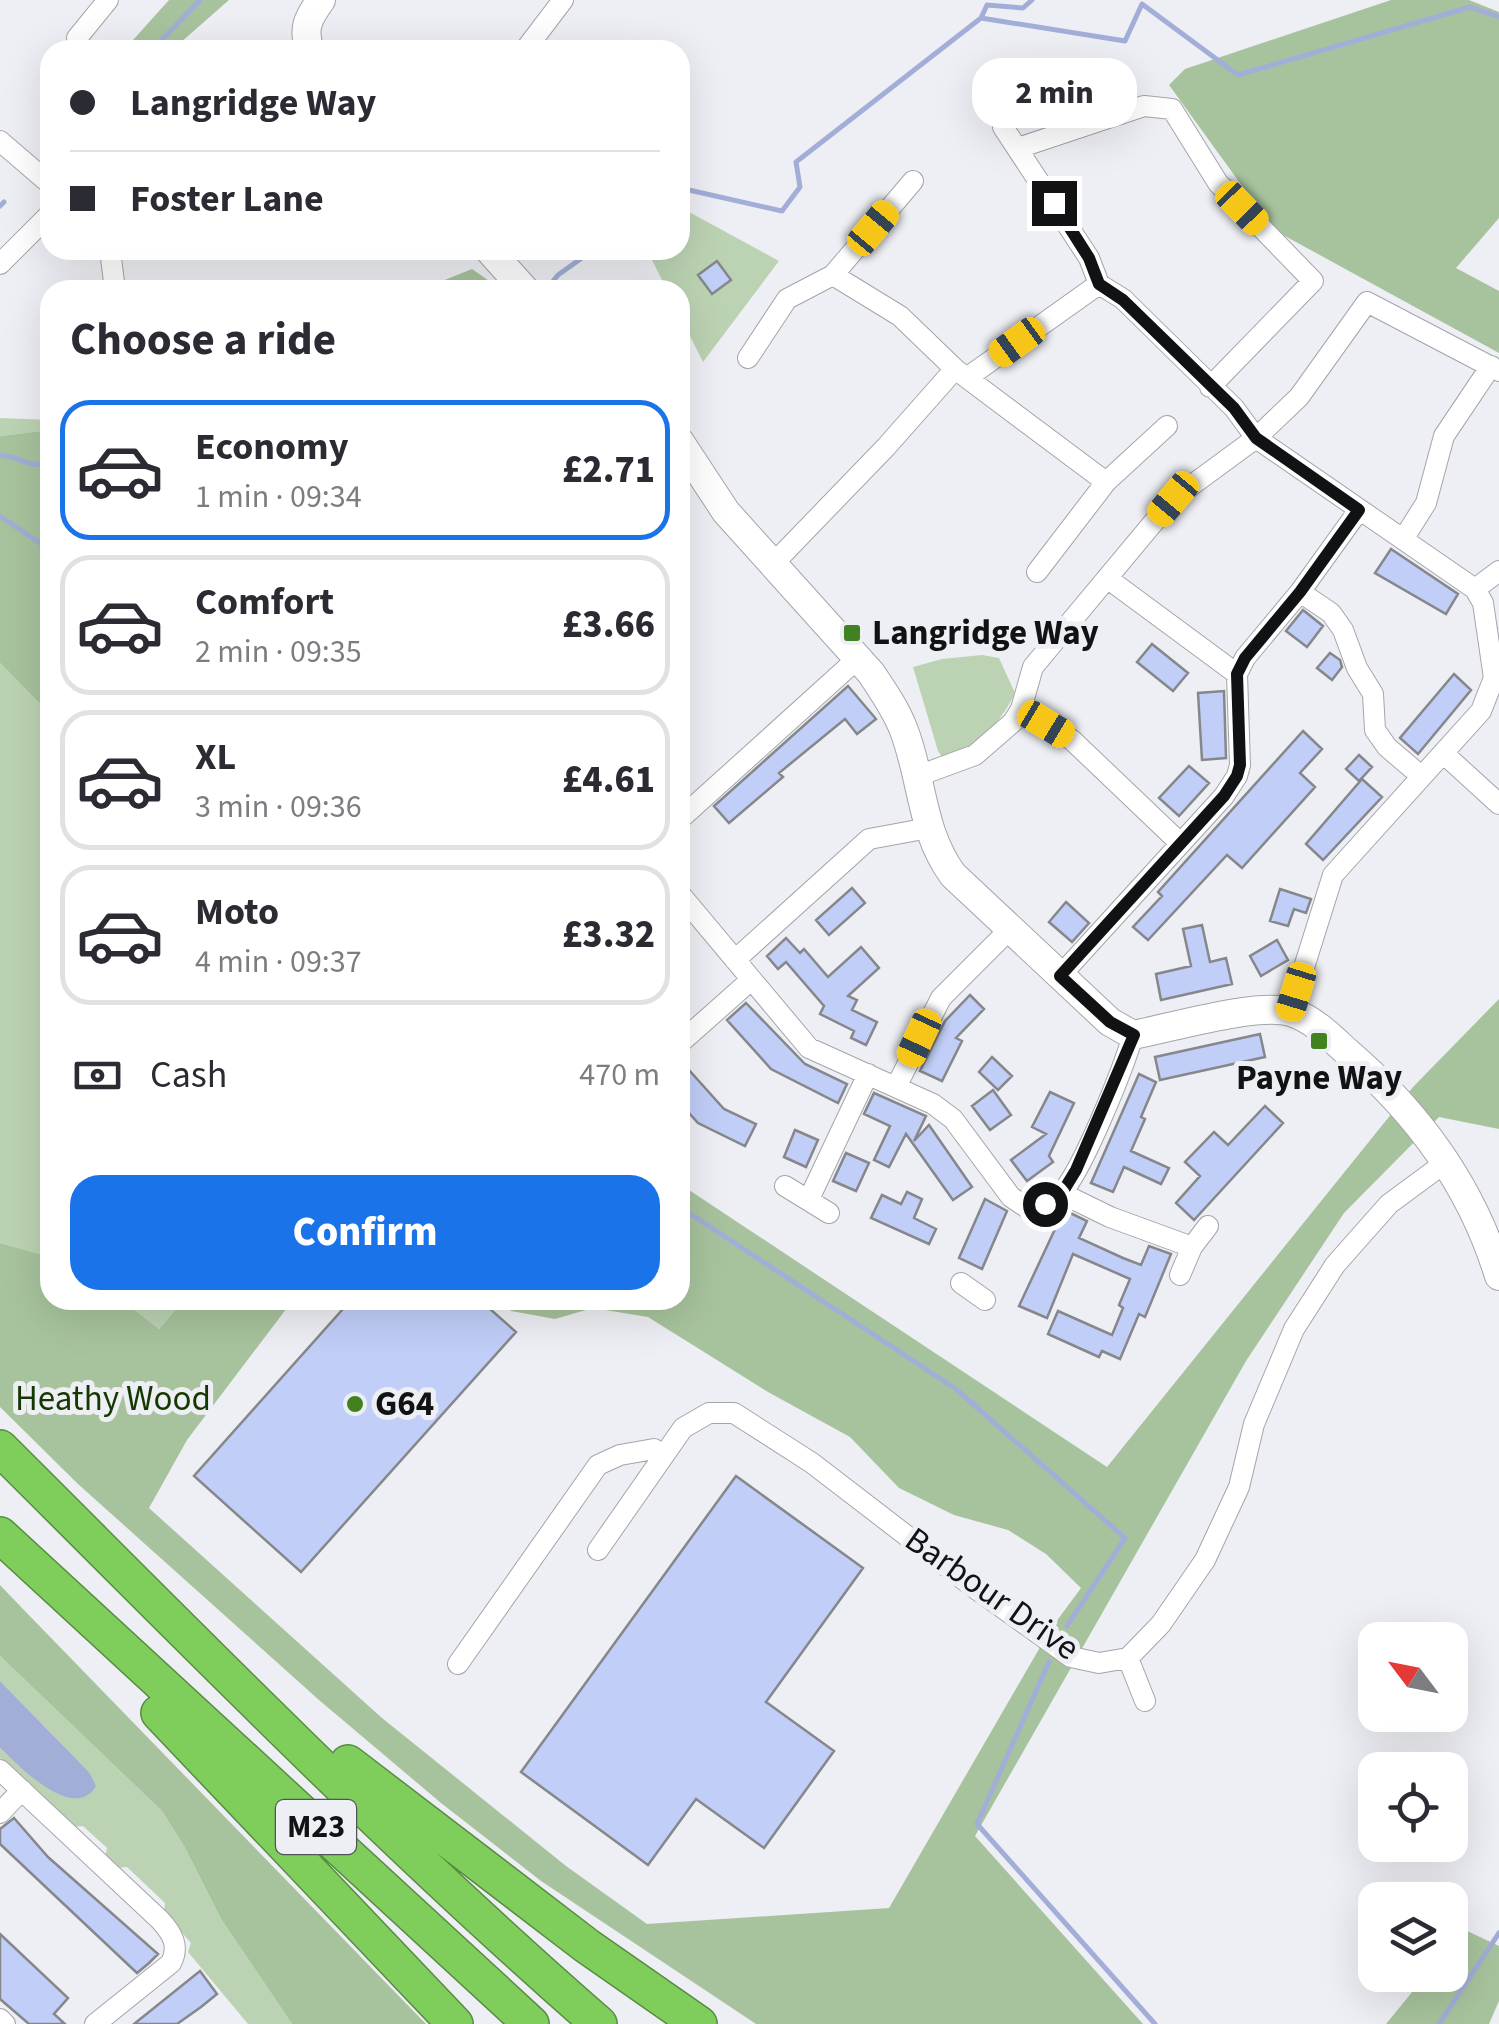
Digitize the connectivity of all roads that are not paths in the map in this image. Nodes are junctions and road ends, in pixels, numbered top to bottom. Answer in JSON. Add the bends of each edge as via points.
{"nodes":[{"id":1,"x":108,"y":0,"type":"edge"},
{"id":2,"x":321,"y":0,"type":"edge"},
{"id":3,"x":563,"y":0,"type":"edge"},
{"id":4,"x":76,"y":38,"type":"dead end"},
{"id":5,"x":306,"y":40,"type":"edge"},
{"id":6,"x":533,"y":40,"type":"edge"},
{"id":7,"x":1004,"y":127,"type":"dead end"},
{"id":8,"x":0,"y":141,"type":"edge"},
{"id":9,"x":1018,"y":148,"type":"junction"},
{"id":10,"x":40,"y":175,"type":"edge"},
{"id":11,"x":913,"y":181,"type":"dead end"},
{"id":12,"x":40,"y":224,"type":"edge"},
{"id":13,"x":498,"y":260,"type":"edge"},
{"id":14,"x":0,"y":264,"type":"edge"},
{"id":15,"x":833,"y":275,"type":"junction"},
{"id":16,"x":516,"y":280,"type":"edge"},
{"id":17,"x":1099,"y":284,"type":"junction"},
{"id":18,"x":748,"y":358,"type":"dead end"},
{"id":19,"x":1495,"y":368,"type":"edge"},
{"id":20,"x":965,"y":375,"type":"junction"},
{"id":21,"x":1210,"y":387,"type":"junction"},
{"id":22,"x":1167,"y":426,"type":"dead end"},
{"id":23,"x":1256,"y":438,"type":"junction"},
{"id":24,"x":690,"y":457,"type":"edge"},
{"id":25,"x":1106,"y":482,"type":"junction"},
{"id":26,"x":1359,"y":510,"type":"junction"},
{"id":27,"x":1404,"y":538,"type":"junction"},
{"id":28,"x":773,"y":564,"type":"junction"},
{"id":29,"x":1499,"y":571,"type":"edge"},
{"id":30,"x":1037,"y":572,"type":"dead end"},
{"id":31,"x":1107,"y":578,"type":"junction"},
{"id":32,"x":1475,"y":589,"type":"junction"},
{"id":33,"x":1300,"y":592,"type":"junction"},
{"id":34,"x":856,"y":660,"type":"junction"},
{"id":35,"x":1237,"y":674,"type":"junction"},
{"id":36,"x":1021,"y":710,"type":"junction"},
{"id":37,"x":1442,"y":753,"type":"junction"},
{"id":38,"x":1421,"y":776,"type":"junction"},
{"id":39,"x":915,"y":777,"type":"junction"},
{"id":40,"x":1499,"y":804,"type":"edge"},
{"id":41,"x":690,"y":810,"type":"edge"},
{"id":42,"x":929,"y":828,"type":"junction"},
{"id":43,"x":1180,"y":843,"type":"junction"},
{"id":44,"x":690,"y":906,"type":"edge"},
{"id":45,"x":1009,"y":930,"type":"junction"},
{"id":46,"x":735,"y":960,"type":"junction"},
{"id":47,"x":1060,"y":976,"type":"junction"},
{"id":48,"x":751,"y":980,"type":"junction"},
{"id":49,"x":1290,"y":1012,"type":"junction"},
{"id":50,"x":690,"y":1034,"type":"edge"},
{"id":51,"x":1134,"y":1035,"type":"junction"},
{"id":52,"x":868,"y":1074,"type":"junction"},
{"id":53,"x":896,"y":1087,"type":"junction"},
{"id":54,"x":1446,"y":1162,"type":"junction"},
{"id":55,"x":785,"y":1186,"type":"dead end"},
{"id":56,"x":1062,"y":1193,"type":"junction"},
{"id":57,"x":810,"y":1199,"type":"junction"},
{"id":58,"x":830,"y":1213,"type":"dead end"},
{"id":59,"x":1208,"y":1226,"type":"dead end"},
{"id":60,"x":1192,"y":1247,"type":"junction"},
{"id":61,"x":1180,"y":1275,"type":"dead end"},
{"id":62,"x":1499,"y":1276,"type":"edge"},
{"id":63,"x":961,"y":1283,"type":"dead end"},
{"id":64,"x":985,"y":1300,"type":"dead end"},
{"id":65,"x":0,"y":1448,"type":"edge"},
{"id":66,"x":664,"y":1455,"type":"junction"},
{"id":67,"x":0,"y":1535,"type":"edge"},
{"id":68,"x":598,"y":1550,"type":"dead end"},
{"id":69,"x":99,"y":1630,"type":"junction"},
{"id":70,"x":1128,"y":1658,"type":"junction"},
{"id":71,"x":458,"y":1664,"type":"dead end"},
{"id":72,"x":1145,"y":1701,"type":"dead end"},
{"id":73,"x":266,"y":1712,"type":"junction"},
{"id":74,"x":0,"y":1770,"type":"edge"},
{"id":75,"x":22,"y":1790,"type":"junction"},
{"id":76,"x":0,"y":1813,"type":"edge"},
{"id":77,"x":96,"y":2024,"type":"edge"},
{"id":78,"x":454,"y":2024,"type":"edge"},
{"id":79,"x":531,"y":2024,"type":"edge"},
{"id":80,"x":599,"y":2024,"type":"edge"},
{"id":81,"x":699,"y":2024,"type":"edge"}],
"edges":[{"from":1,"to":4,"type":"street"},
{"from":2,"to":5,"type":"street","via":[[310,14]]},
{"from":3,"to":6,"type":"street"},
{"from":7,"to":9,"type":"street"},
{"from":8,"to":10,"type":"street"},
{"from":9,"to":17,"type":"street"},
{"from":9,"to":21,"type":"street","via":[[1144,106],[1172,108],[1218,183],[1313,281]]},
{"from":11,"to":15,"type":"street"},
{"from":12,"to":14,"type":"street"},
{"from":13,"to":16,"type":"street"},
{"from":15,"to":18,"type":"street","via":[[787,299]]},
{"from":15,"to":20,"type":"street","via":[[900,316]]},
{"from":17,"to":20,"type":"street"},
{"from":17,"to":21,"type":"street"},
{"from":19,"to":23,"type":"street","via":[[1367,302],[1298,397]]},
{"from":19,"to":27,"type":"street","via":[[1444,436],[1426,503]]},
{"from":20,"to":25,"type":"street"},
{"from":20,"to":28,"type":"street"},
{"from":21,"to":23,"type":"street"},
{"from":22,"to":25,"type":"street"},
{"from":23,"to":26,"type":"street"},
{"from":23,"to":31,"type":"street","via":[[1173,499]]},
{"from":24,"to":28,"type":"street","via":[[726,512]]},
{"from":25,"to":30,"type":"street"},
{"from":26,"to":27,"type":"street"},
{"from":26,"to":33,"type":"street"},
{"from":27,"to":32,"type":"street"},
{"from":28,"to":34,"type":"street"},
{"from":29,"to":32,"type":"street"},
{"from":31,"to":35,"type":"street"},
{"from":31,"to":36,"type":"street","via":[[1033,667]]},
{"from":32,"to":37,"type":"street","via":[[1494,678],[1481,710]]},
{"from":33,"to":35,"type":"street"},
{"from":33,"to":38,"type":"street","via":[[1342,630],[1373,694],[1375,730]]},
{"from":34,"to":39,"type":"street","via":[[891,702]]},
{"from":34,"to":41,"type":"street"},
{"from":35,"to":43,"type":"street","via":[[1237,776]]},
{"from":36,"to":39,"type":"street","via":[[975,755]]},
{"from":36,"to":43,"type":"street","via":[[1072,740]]},
{"from":37,"to":38,"type":"street"},
{"from":37,"to":40,"type":"street"},
{"from":38,"to":49,"type":"street","via":[[1329,882]]},
{"from":39,"to":42,"type":"street"},
{"from":42,"to":45,"type":"street","via":[[954,875]]},
{"from":42,"to":46,"type":"street","via":[[869,839]]},
{"from":43,"to":47,"type":"street"},
{"from":44,"to":46,"type":"street"},
{"from":45,"to":47,"type":"street"},
{"from":45,"to":53,"type":"street","via":[[941,998]]},
{"from":46,"to":48,"type":"street"},
{"from":47,"to":51,"type":"street"},
{"from":48,"to":50,"type":"street"},
{"from":48,"to":52,"type":"street","via":[[809,1048]]},
{"from":49,"to":51,"type":"street","via":[[1250,1012]]},
{"from":49,"to":54,"type":"street","via":[[1371,1072]]},
{"from":51,"to":56,"type":"street"},
{"from":52,"to":53,"type":"street"},
{"from":52,"to":57,"type":"street"},
{"from":53,"to":56,"type":"street","via":[[953,1120],[1010,1197],[1026,1207]]},
{"from":54,"to":62,"type":"street","via":[[1486,1233]]},
{"from":54,"to":70,"type":"street","name":"Barbour Drive","via":[[1389,1204],[1335,1265],[1294,1329],[1254,1424],[1240,1487],[1205,1560]]},
{"from":55,"to":57,"type":"street"},
{"from":56,"to":60,"type":"street"},
{"from":57,"to":58,"type":"street"},
{"from":59,"to":60,"type":"street"},
{"from":60,"to":61,"type":"street"},
{"from":63,"to":64,"type":"street"},
{"from":65,"to":73,"type":"highway","number":"M23"},
{"from":66,"to":68,"type":"street","name":"Barbour Drive"},
{"from":66,"to":70,"type":"street","name":"Barbour Drive","via":[[698,1418],[745,1418],[1070,1657],[1099,1663]]},
{"from":66,"to":71,"type":"street","via":[[654,1449],[620,1454],[598,1465]]},
{"from":67,"to":69,"type":"highway","number":"M23"},
{"from":69,"to":78,"type":"highway","number":"M23","via":[[142,1695]]},
{"from":69,"to":79,"type":"highway","number":"M23"},
{"from":70,"to":72,"type":"street"},
{"from":73,"to":80,"type":"highway","number":"M23"},
{"from":73,"to":81,"type":"highway","number":"M23","via":[[350,1765]]},
{"from":74,"to":75,"type":"street"},
{"from":75,"to":76,"type":"street"},
{"from":75,"to":77,"type":"street","via":[[173,1937],[172,1963]]}]}
